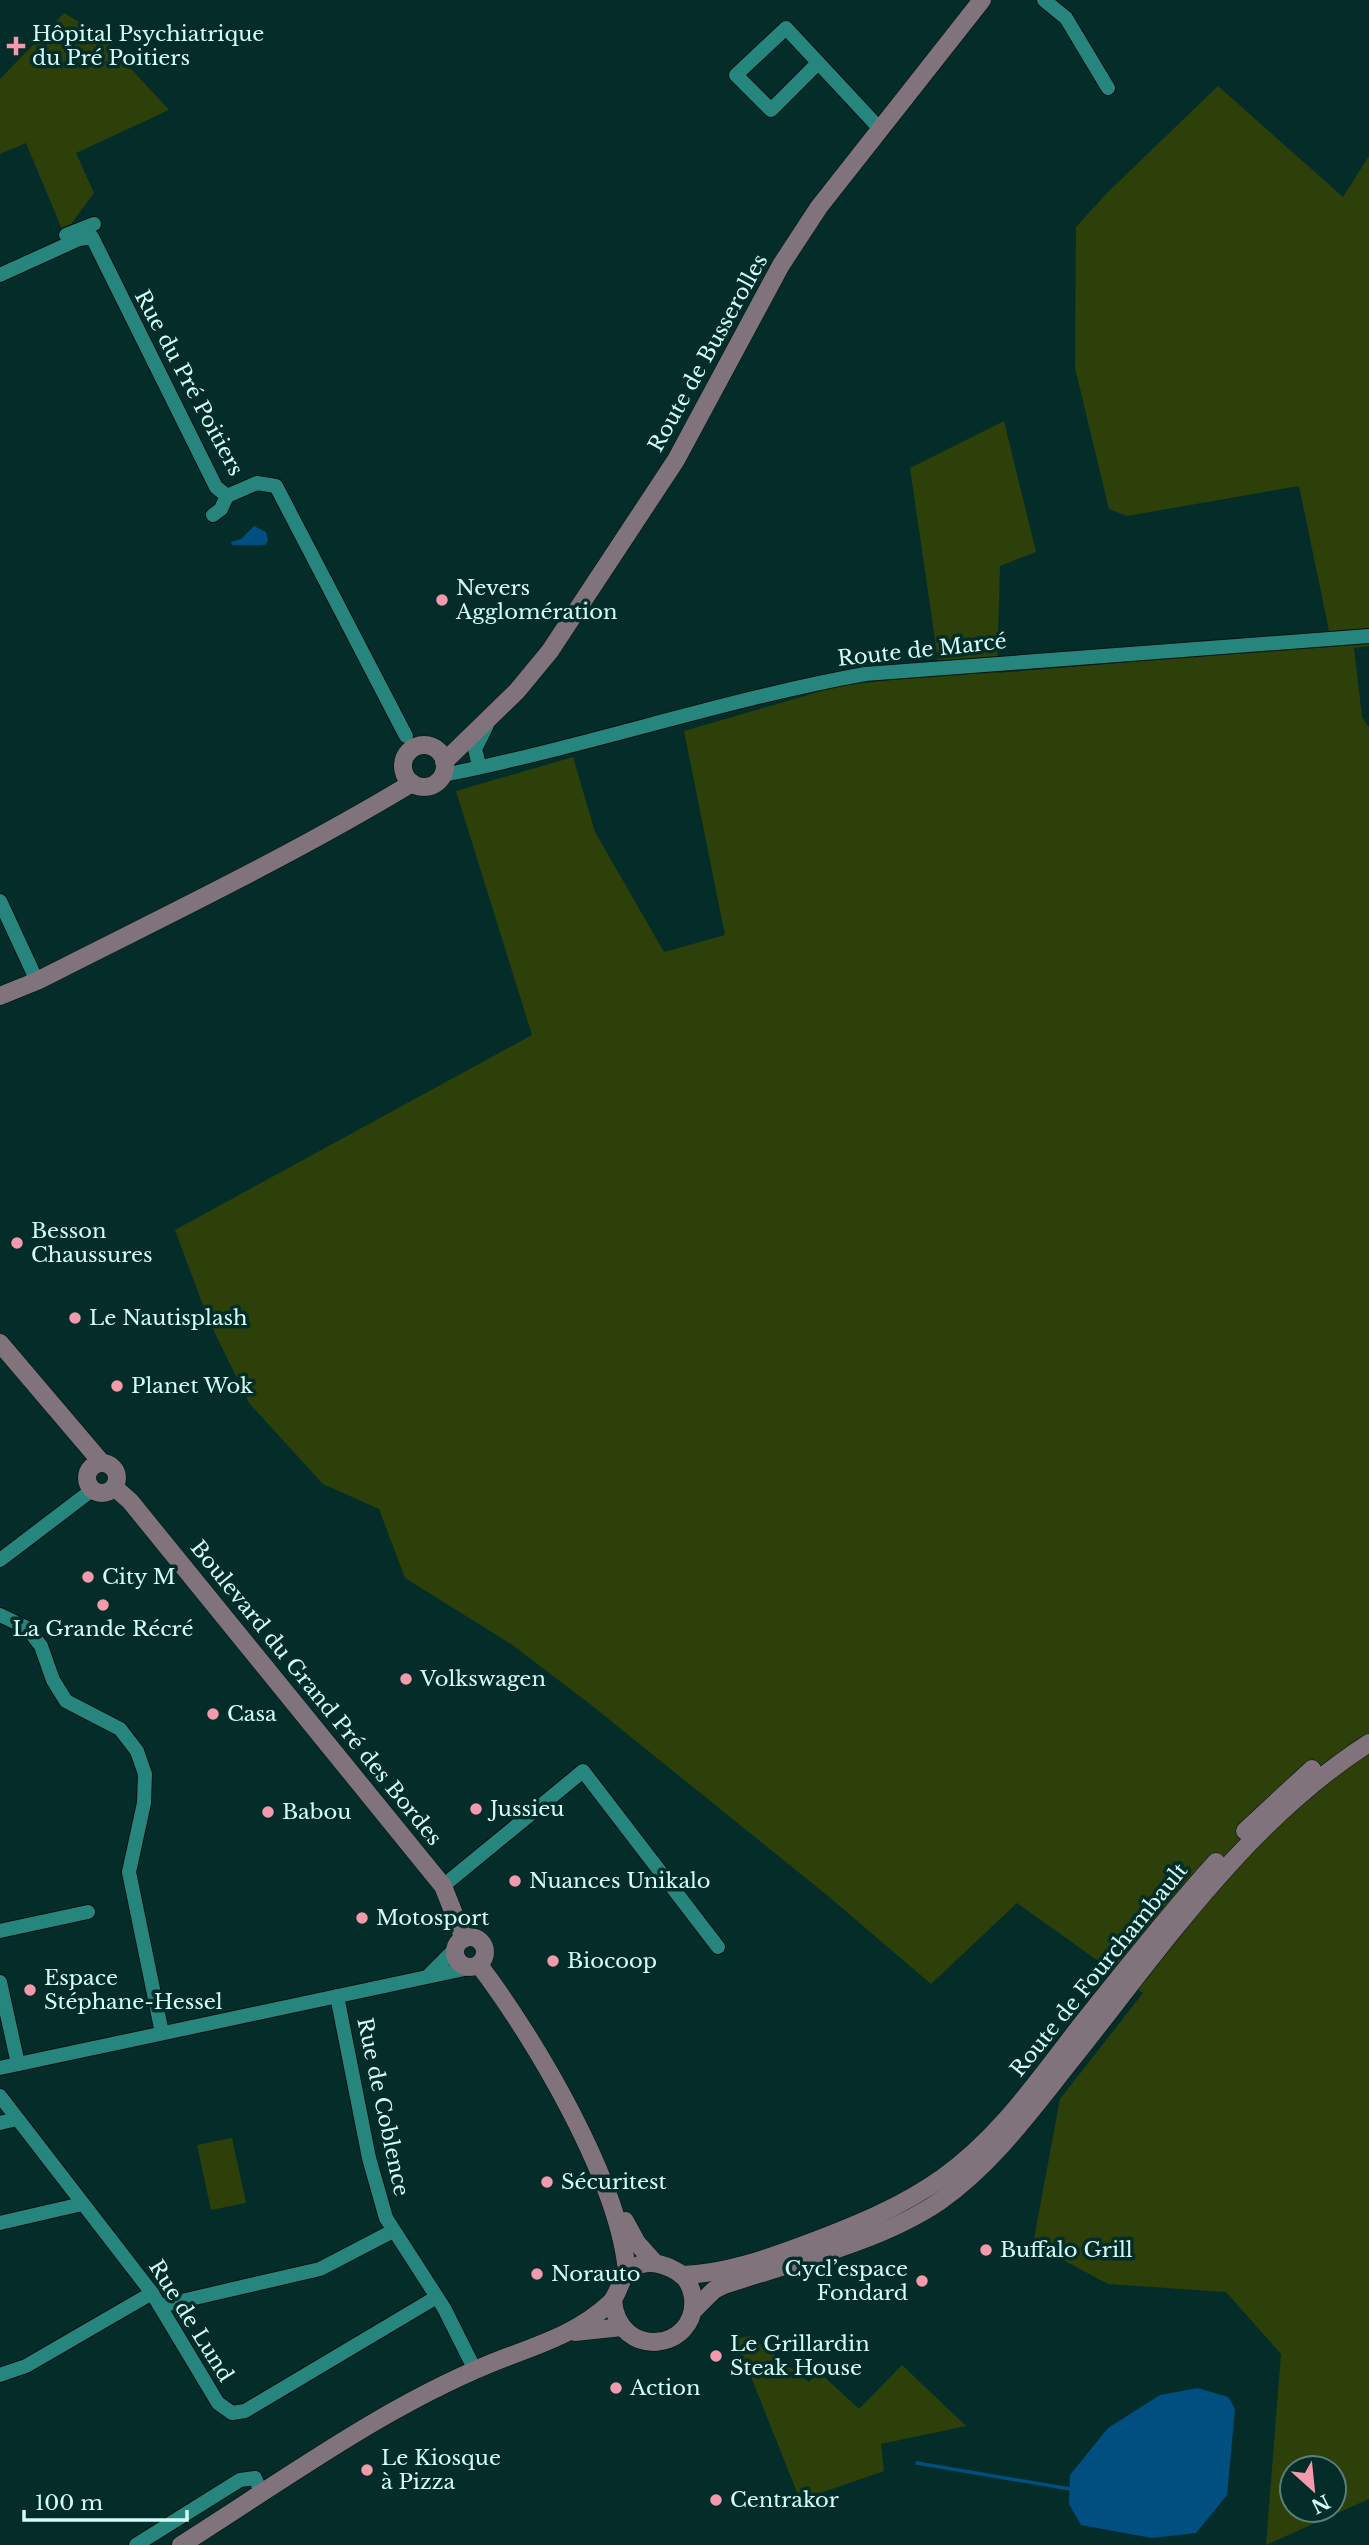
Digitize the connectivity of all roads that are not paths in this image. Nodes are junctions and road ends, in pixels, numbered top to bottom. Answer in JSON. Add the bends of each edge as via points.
{"nodes":[{"id":1,"x":982,"y":0,"type":"edge"},
{"id":2,"x":1044,"y":0,"type":"edge"},
{"id":3,"x":818,"y":63,"type":"junction"},
{"id":4,"x":1108,"y":89,"type":"dead end"},
{"id":5,"x":880,"y":129,"type":"junction"},
{"id":6,"x":93,"y":231,"type":"junction"},
{"id":7,"x":0,"y":265,"type":"edge"},
{"id":8,"x":0,"y":275,"type":"edge"},
{"id":9,"x":227,"y":496,"type":"junction"},
{"id":10,"x":213,"y":515,"type":"dead end"},
{"id":11,"x":1369,"y":636,"type":"edge"},
{"id":12,"x":493,"y":714,"type":"junction"},
{"id":13,"x":424,"y":760,"type":"junction"},
{"id":14,"x":484,"y":766,"type":"junction"},
{"id":15,"x":0,"y":901,"type":"edge"},
{"id":16,"x":37,"y":981,"type":"junction"},
{"id":17,"x":0,"y":996,"type":"edge"},
{"id":18,"x":0,"y":1343,"type":"edge"},
{"id":19,"x":95,"y":1467,"type":"junction"},
{"id":20,"x":114,"y":1487,"type":"junction"},
{"id":21,"x":92,"y":1490,"type":"junction"},
{"id":22,"x":0,"y":1560,"type":"edge"},
{"id":23,"x":0,"y":1615,"type":"edge"},
{"id":24,"x":1369,"y":1729,"type":"edge"},
{"id":25,"x":1369,"y":1743,"type":"edge"},
{"id":26,"x":443,"y":1886,"type":"junction"},
{"id":27,"x":88,"y":1912,"type":"dead end"},
{"id":28,"x":0,"y":1931,"type":"edge"},
{"id":29,"x":461,"y":1943,"type":"junction"},
{"id":30,"x":718,"y":1947,"type":"dead end"},
{"id":31,"x":477,"y":1966,"type":"junction"},
{"id":32,"x":426,"y":1977,"type":"junction"},
{"id":33,"x":0,"y":1982,"type":"edge"},
{"id":34,"x":337,"y":1996,"type":"junction"},
{"id":35,"x":3,"y":2014,"type":"edge"},
{"id":36,"x":162,"y":2033,"type":"junction"},
{"id":37,"x":18,"y":2064,"type":"junction"},
{"id":38,"x":0,"y":2068,"type":"edge"},
{"id":39,"x":0,"y":2096,"type":"edge"},
{"id":40,"x":17,"y":2119,"type":"junction"},
{"id":41,"x":0,"y":2123,"type":"edge"},
{"id":42,"x":601,"y":2179,"type":"junction"},
{"id":43,"x":82,"y":2204,"type":"junction"},
{"id":44,"x":0,"y":2223,"type":"edge"},
{"id":45,"x":393,"y":2231,"type":"junction"},
{"id":46,"x":655,"y":2263,"type":"junction"},
{"id":47,"x":627,"y":2273,"type":"junction"},
{"id":48,"x":681,"y":2275,"type":"junction"},
{"id":49,"x":435,"y":2298,"type":"junction"},
{"id":50,"x":156,"y":2299,"type":"junction"},
{"id":51,"x":613,"y":2300,"type":"junction"},
{"id":52,"x":693,"y":2311,"type":"junction"},
{"id":53,"x":622,"y":2327,"type":"junction"},
{"id":54,"x":572,"y":2332,"type":"junction"},
{"id":55,"x":475,"y":2370,"type":"junction"},
{"id":56,"x":0,"y":2375,"type":"edge"},
{"id":57,"x":262,"y":2494,"type":"junction"},
{"id":58,"x":136,"y":2545,"type":"edge"},
{"id":59,"x":181,"y":2545,"type":"edge"}],
"edges":[{"from":1,"to":5,"type":"main road","name":"Route de Busserolles"},
{"from":2,"to":4,"type":"street","via":[[1066,19]]},
{"from":3,"to":3,"type":"street","via":[[786,28],[736,75],[771,110]]},
{"from":3,"to":5,"type":"street"},
{"from":5,"to":12,"type":"main road","name":"Route de Busserolles","via":[[781,265],[682,450],[585,599],[550,651]]},
{"from":6,"to":7,"type":"street"},
{"from":6,"to":8,"type":"street"},
{"from":6,"to":9,"type":"street","name":"Rue du Pré Poitiers","via":[[216,487]]},
{"from":9,"to":10,"type":"street"},
{"from":9,"to":13,"type":"street","name":"Rue du Pré Poitiers","via":[[257,483],[276,486]]},
{"from":11,"to":14,"type":"street","name":"Route de Marcé","via":[[865,674],[799,686]]},
{"from":12,"to":13,"type":"main road","name":"Route de Busserolles","via":[[477,729]]},
{"from":12,"to":14,"type":"street","via":[[475,749]]},
{"from":13,"to":14,"type":"street","name":"Route de Marcé"},
{"from":13,"to":16,"type":"main road","name":"Route de Busserolles","via":[[365,810],[332,830]]},
{"from":15,"to":16,"type":"street"},
{"from":16,"to":17,"type":"main road","name":"Route de Busserolles"},
{"from":18,"to":19,"type":"main road","via":[[85,1445]]},
{"from":19,"to":20,"type":"main road","via":[[114,1469]]},
{"from":19,"to":21,"type":"main road","via":[[87,1482]]},
{"from":20,"to":21,"type":"main road","via":[[106,1493]]},
{"from":20,"to":26,"type":"main road","name":"Boulevard du Grand Pré des Bordes"},
{"from":21,"to":22,"type":"street"},
{"from":23,"to":36,"type":"street","via":[[27,1628],[41,1646],[66,1701],[120,1729],[137,1751],[145,1774],[144,1794],[129,1872]]},
{"from":24,"to":48,"type":"main road","name":"Route de Fourchambault","via":[[1301,1778],[1240,1836],[1174,1909],[1033,2089],[944,2177],[900,2205],[855,2224],[734,2267]]},
{"from":25,"to":52,"type":"main road","via":[[1342,1760],[1264,1828],[1222,1872],[1044,2098],[941,2201],[904,2223],[724,2285]]},
{"from":26,"to":29,"type":"main road","name":"Boulevard du Grand Pré des Bordes"},
{"from":26,"to":30,"type":"street","via":[[583,1771]]},
{"from":27,"to":28,"type":"street"},
{"from":29,"to":31,"type":"main road","via":[[458,1960],[465,1966]]},
{"from":29,"to":31,"type":"main road","via":[[474,1938],[482,1943],[485,1952]]},
{"from":29,"to":32,"type":"street"},
{"from":31,"to":32,"type":"street"},
{"from":31,"to":42,"type":"main road","via":[[508,2002]]},
{"from":32,"to":34,"type":"street"},
{"from":33,"to":35,"type":"street"},
{"from":34,"to":36,"type":"street"},
{"from":34,"to":45,"type":"street","name":"Rue de Coblence","via":[[369,2158]]},
{"from":35,"to":37,"type":"street"},
{"from":36,"to":37,"type":"street"},
{"from":37,"to":38,"type":"street"},
{"from":39,"to":40,"type":"street","name":"Rue de Lund"},
{"from":40,"to":41,"type":"street"},
{"from":40,"to":43,"type":"street","name":"Rue de Lund"},
{"from":42,"to":46,"type":"main road","via":[[637,2243]]},
{"from":42,"to":47,"type":"main road","via":[[625,2248]]},
{"from":43,"to":44,"type":"street"},
{"from":43,"to":50,"type":"street","name":"Rue de Lund"},
{"from":45,"to":49,"type":"street","name":"Rue de Coblence"},
{"from":45,"to":50,"type":"street","via":[[320,2269]]},
{"from":46,"to":47,"type":"main road"},
{"from":46,"to":48,"type":"main road"},
{"from":47,"to":51,"type":"main road"},
{"from":48,"to":52,"type":"main road","via":[[692,2292]]},
{"from":49,"to":50,"type":"street","name":"Rue de Lund","via":[[245,2411],[232,2413],[218,2403]]},
{"from":49,"to":55,"type":"street","name":"Rue de Coblence"},
{"from":50,"to":56,"type":"street"},
{"from":51,"to":53,"type":"main road"},
{"from":51,"to":54,"type":"main road"},
{"from":52,"to":53,"type":"main road","via":[[680,2333],[665,2341],[644,2342]]},
{"from":53,"to":54,"type":"main road"},
{"from":54,"to":55,"type":"main road"},
{"from":55,"to":57,"type":"main road","via":[[372,2425]]},
{"from":57,"to":58,"type":"street","via":[[255,2478],[240,2480]]},
{"from":57,"to":59,"type":"main road"}]}
